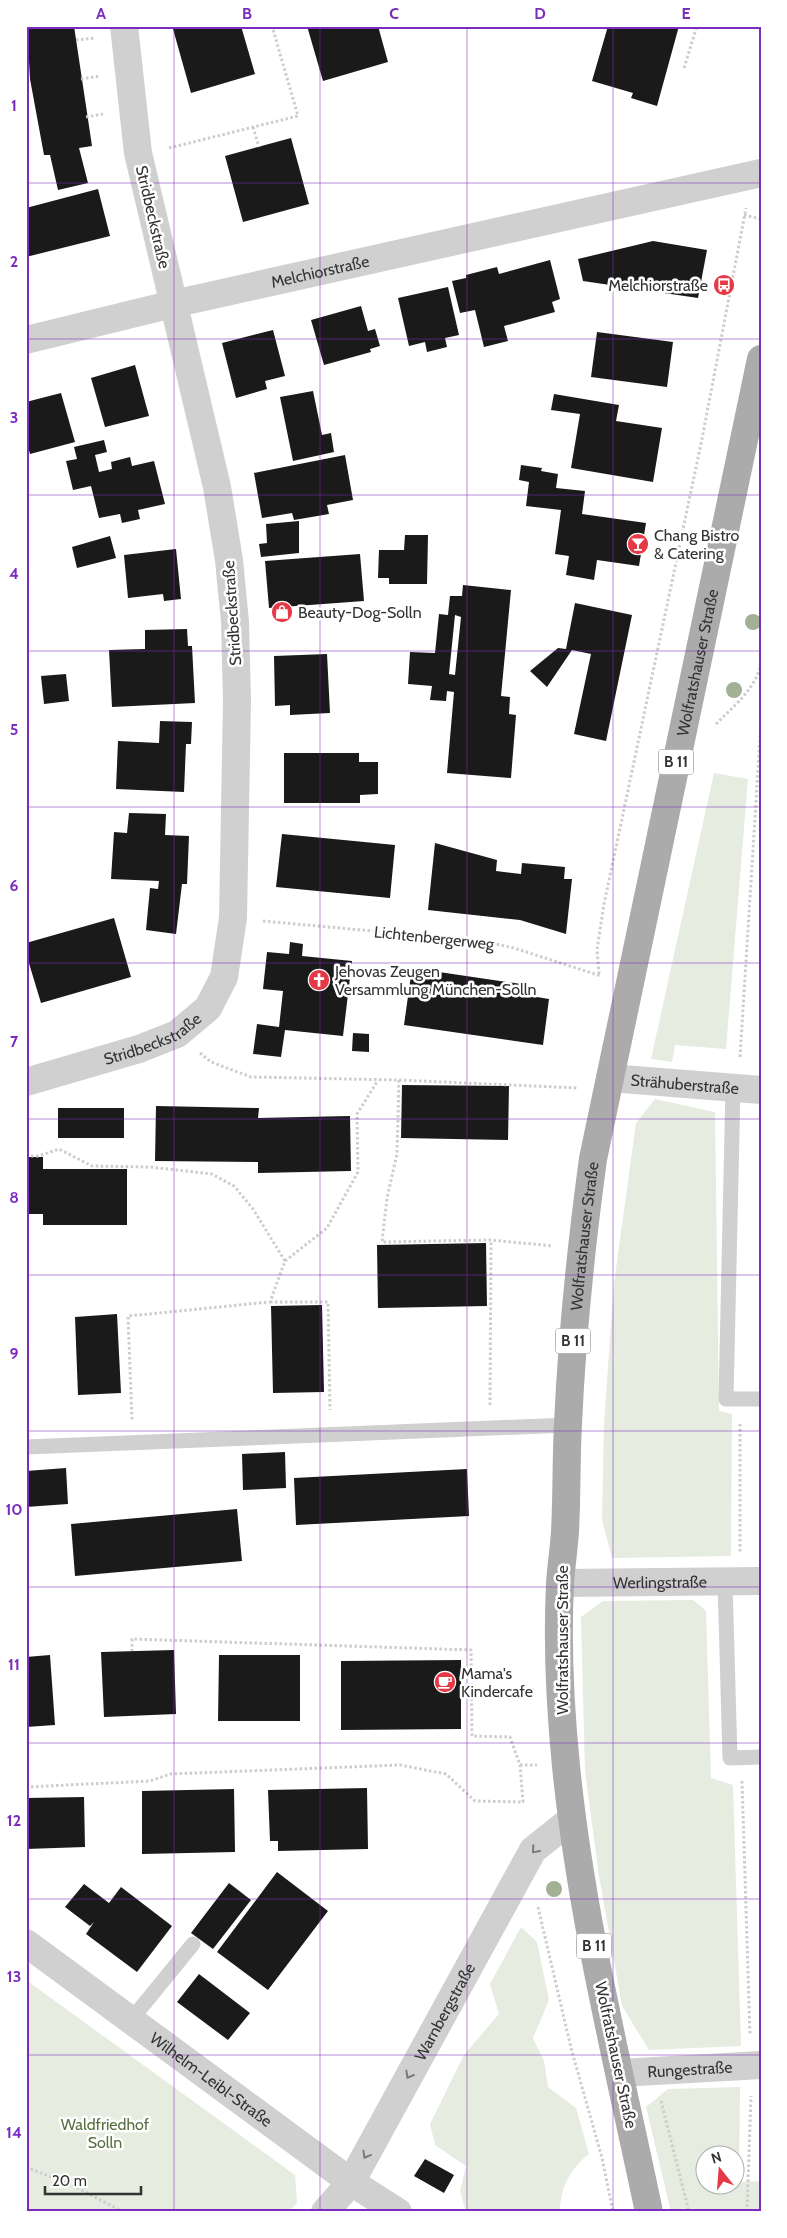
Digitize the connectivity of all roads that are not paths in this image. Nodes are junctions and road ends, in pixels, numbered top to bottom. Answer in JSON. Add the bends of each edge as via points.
{"nodes":[{"id":1,"x":124,"y":26,"type":"edge"},
{"id":2,"x":761,"y":172,"type":"edge"},
{"id":3,"x":172,"y":304,"type":"junction"},
{"id":4,"x":26,"y":340,"type":"edge"},
{"id":5,"x":759,"y":373,"type":"edge"},
{"id":6,"x":610,"y":1078,"type":"junction"},
{"id":7,"x":26,"y":1082,"type":"edge"},
{"id":8,"x":746,"y":1089,"type":"edge"},
{"id":9,"x":761,"y":1399,"type":"edge"},
{"id":10,"x":568,"y":1425,"type":"junction"},
{"id":11,"x":26,"y":1446,"type":"edge"},
{"id":12,"x":742,"y":1581,"type":"edge"},
{"id":13,"x":560,"y":1583,"type":"junction"},
{"id":14,"x":761,"y":1757,"type":"edge"},
{"id":15,"x":572,"y":1819,"type":"junction"},
{"id":16,"x":26,"y":1943,"type":"edge"},
{"id":17,"x":192,"y":1944,"type":"dead end"},
{"id":18,"x":131,"y":2020,"type":"junction"},
{"id":19,"x":756,"y":2065,"type":"edge"},
{"id":20,"x":620,"y":2072,"type":"junction"},
{"id":21,"x":351,"y":2182,"type":"junction"},
{"id":22,"x":325,"y":2212,"type":"edge"},
{"id":23,"x":398,"y":2212,"type":"edge"},
{"id":24,"x":649,"y":2212,"type":"edge"}],
"edges":[{"from":1,"to":3,"type":"street","name":"Stridbeckstraße","via":[[138,153]]},
{"from":2,"to":3,"type":"street","name":"Melchiorstraße"},
{"from":3,"to":4,"type":"street","name":"Melchiorstraße"},
{"from":3,"to":7,"type":"street","name":"Stridbeckstraße","via":[[217,487],[235,622],[237,701],[233,918],[224,977],[208,1008],[177,1034],[139,1049]]},
{"from":5,"to":6,"type":"main road","name":"Wolfratshauser Straße","number":"B 11"},
{"from":6,"to":8,"type":"street","name":"Strähuberstraße"},
{"from":6,"to":10,"type":"main road","name":"Wolfratshauser Straße","number":"B 11","via":[[593,1159],[580,1248]]},
{"from":8,"to":9,"type":"lane","via":[[726,1399]]},
{"from":10,"to":11,"type":"lane"},
{"from":10,"to":13,"type":"main road","name":"Wolfratshauser Straße","number":"B 11"},
{"from":12,"to":13,"type":"street","name":"Werlingstraße"},
{"from":12,"to":14,"type":"lane","via":[[730,1758]]},
{"from":13,"to":15,"type":"main road","name":"Wolfratshauser Straße","number":"B 11","via":[[559,1664]]},
{"from":15,"to":20,"type":"main road","name":"Wolfratshauser Straße","number":"B 11","via":[[595,1955]]},
{"from":15,"to":21,"type":"street","name":"Warnbergstraße","one_way":true,"via":[[533,1850]]},
{"from":16,"to":18,"type":"street","name":"Wilhelm-Leibl-Straße"},
{"from":17,"to":18,"type":"lane"},
{"from":18,"to":21,"type":"street","name":"Wilhelm-Leibl-Straße"},
{"from":19,"to":20,"type":"street","name":"Rungestraße"},
{"from":20,"to":24,"type":"main road","name":"Wolfratshauser Straße","number":"B 11"},
{"from":21,"to":22,"type":"street","name":"Warnbergstraße"},
{"from":21,"to":23,"type":"street","name":"Wilhelm-Leibl-Straße"}]}
